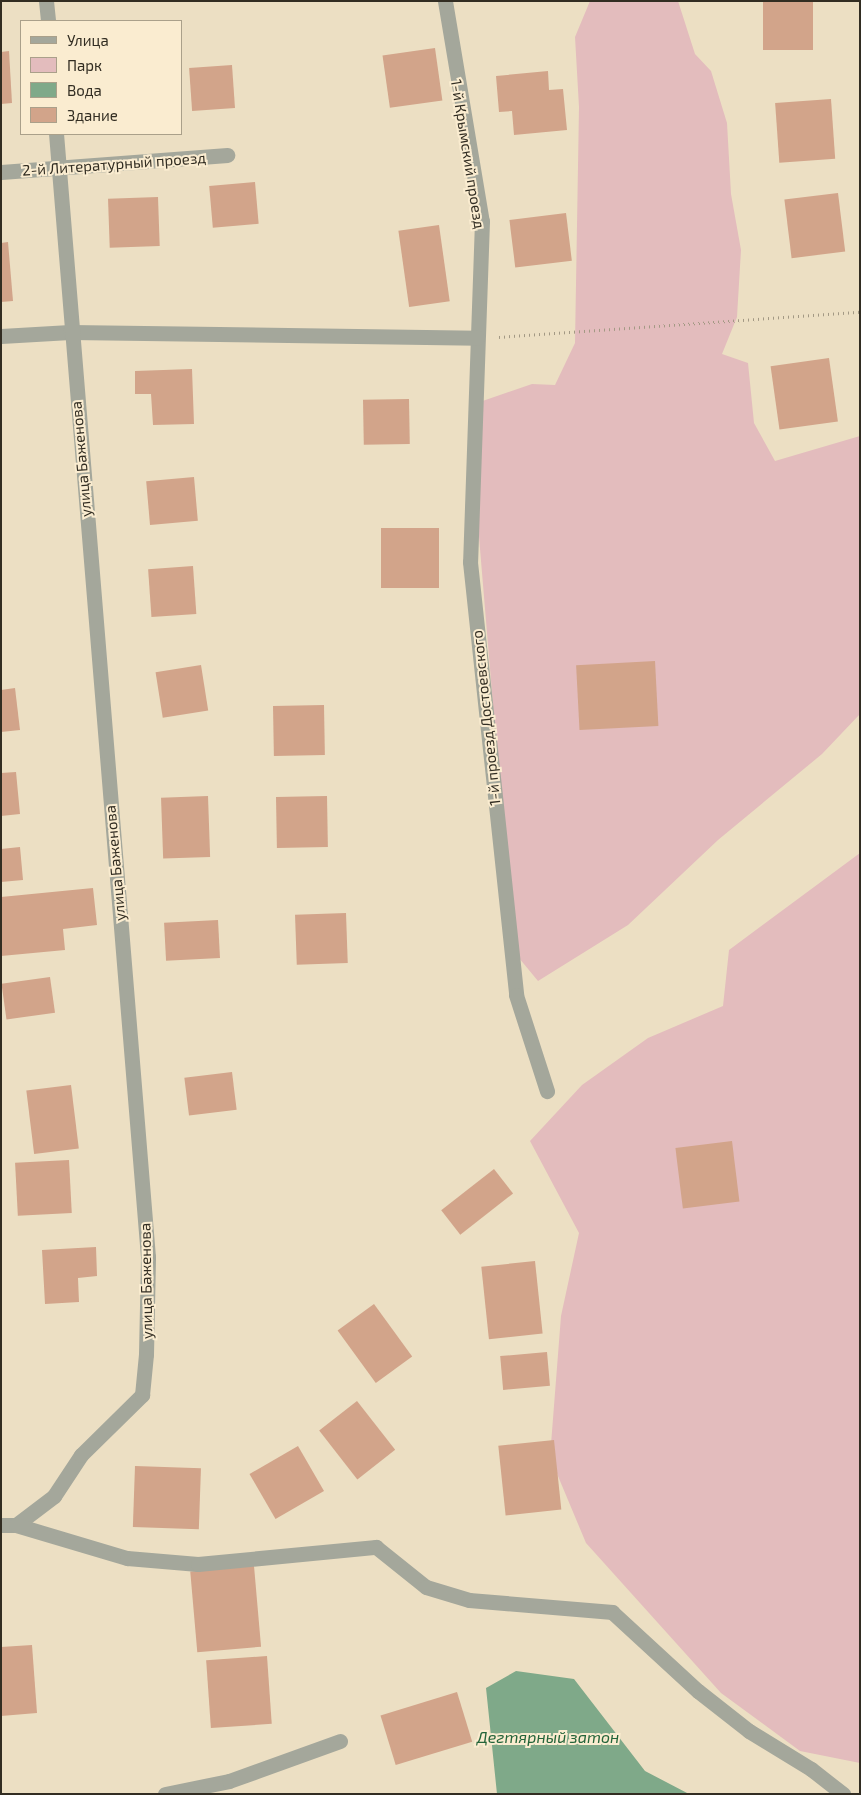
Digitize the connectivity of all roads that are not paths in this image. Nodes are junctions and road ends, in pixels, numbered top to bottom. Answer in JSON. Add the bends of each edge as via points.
{"nodes":[{"id":1,"x":46,"y":1,"type":"edge"},
{"id":2,"x":445,"y":1,"type":"edge"},
{"id":3,"x":48,"y":20,"type":"edge"},
{"id":4,"x":56,"y":135,"type":"edge"},
{"id":5,"x":227,"y":155,"type":"dead end"},
{"id":6,"x":59,"y":168,"type":"junction"},
{"id":7,"x":1,"y":172,"type":"edge"},
{"id":8,"x":70,"y":332,"type":"junction"},
{"id":9,"x":1,"y":336,"type":"edge"},
{"id":10,"x":477,"y":338,"type":"junction"},
{"id":11,"x":547,"y":1091,"type":"dead end"},
{"id":12,"x":9,"y":1525,"type":"edge"},
{"id":13,"x":340,"y":1741,"type":"dead end"},
{"id":14,"x":165,"y":1794,"type":"edge"},
{"id":15,"x":843,"y":1794,"type":"edge"}],
"edges":[{"from":1,"to":3,"type":"street"},
{"from":2,"to":10,"type":"street","name":"1-й Крымский проезд","via":[[482,221]]},
{"from":4,"to":6,"type":"street","name":"улица Баженова"},
{"from":5,"to":6,"type":"street","name":"2-й Литературный проезд"},
{"from":6,"to":7,"type":"street","name":"2-й Литературный проезд"},
{"from":6,"to":8,"type":"street","name":"улица Баженова"},
{"from":8,"to":9,"type":"street"},
{"from":8,"to":10,"type":"street"},
{"from":8,"to":12,"type":"street","name":"улица Баженова","via":[[148,1257],[146,1354],[142,1395],[81,1455],[54,1496]]},
{"from":10,"to":11,"type":"street","name":"1-й проезд Достоевского","via":[[470,562],[516,995]]},
{"from":12,"to":15,"type":"street","via":[[128,1558],[198,1564],[376,1547],[426,1587],[469,1600],[612,1612],[698,1691],[749,1731],[811,1769]]},
{"from":13,"to":14,"type":"street","via":[[229,1781]]}]}
